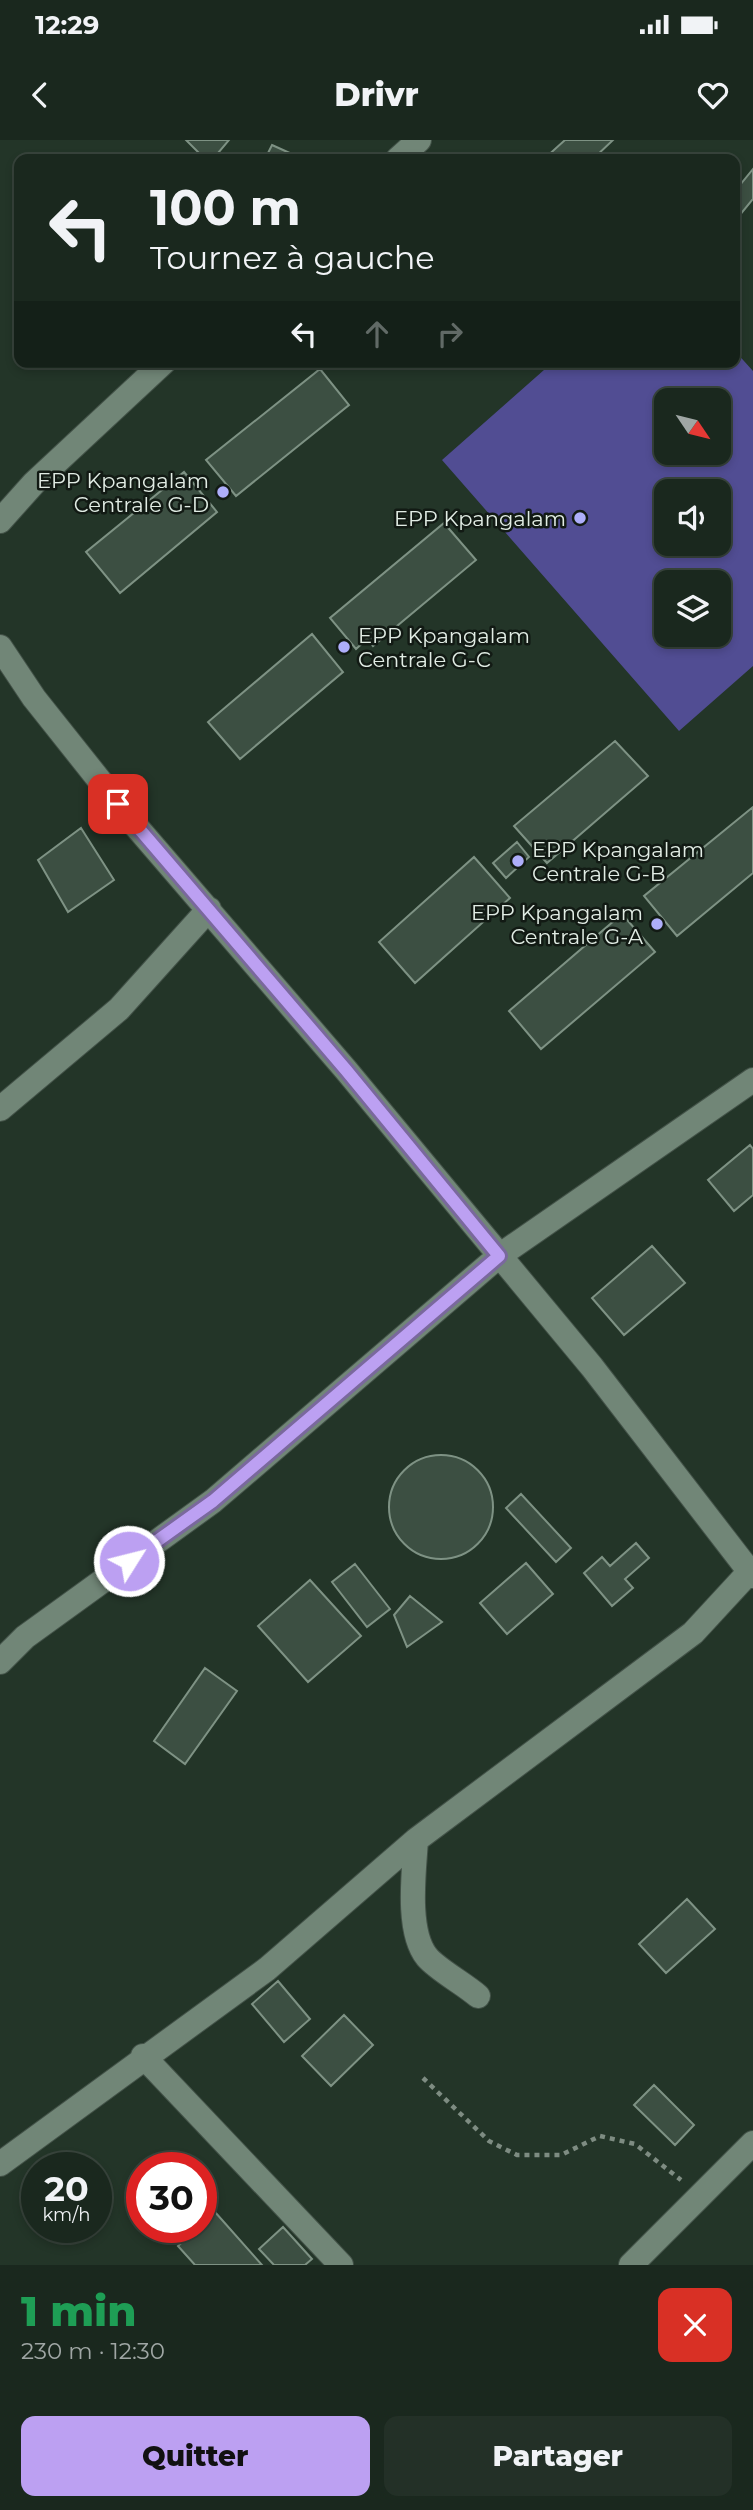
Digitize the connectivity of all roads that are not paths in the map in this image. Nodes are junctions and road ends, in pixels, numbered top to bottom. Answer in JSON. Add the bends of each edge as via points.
{"nodes":[{"id":1,"x":419,"y":140,"type":"edge"},
{"id":2,"x":404,"y":154,"type":"edge"},
{"id":3,"x":158,"y":368,"type":"edge"},
{"id":4,"x":0,"y":521,"type":"edge"},
{"id":5,"x":0,"y":647,"type":"edge"},
{"id":6,"x":209,"y":909,"type":"junction"},
{"id":7,"x":753,"y":1080,"type":"edge"},
{"id":8,"x":0,"y":1109,"type":"edge"},
{"id":9,"x":499,"y":1256,"type":"junction"},
{"id":10,"x":752,"y":1572,"type":"edge"},
{"id":11,"x":0,"y":1661,"type":"edge"},
{"id":12,"x":416,"y":1840,"type":"junction"},
{"id":13,"x":478,"y":1996,"type":"dead end"},
{"id":14,"x":143,"y":2056,"type":"junction"},
{"id":15,"x":753,"y":2143,"type":"edge"},
{"id":16,"x":0,"y":2164,"type":"edge"},
{"id":17,"x":341,"y":2265,"type":"edge"},
{"id":18,"x":631,"y":2265,"type":"edge"}],
"edges":[{"from":1,"to":2,"type":"street"},
{"from":3,"to":4,"type":"street","via":[[34,483]]},
{"from":5,"to":6,"type":"street","via":[[118,804]]},
{"from":6,"to":8,"type":"street","via":[[119,1009]]},
{"from":6,"to":9,"type":"street"},
{"from":7,"to":9,"type":"street"},
{"from":9,"to":10,"type":"street"},
{"from":9,"to":11,"type":"street","via":[[213,1501],[25,1637]]},
{"from":10,"to":12,"type":"street","via":[[692,1633]]},
{"from":12,"to":13,"type":"street","via":[[416,1935],[425,1955]]},
{"from":12,"to":14,"type":"street","via":[[267,1969]]},
{"from":14,"to":16,"type":"street"},
{"from":14,"to":17,"type":"street"},
{"from":15,"to":18,"type":"street"}]}
